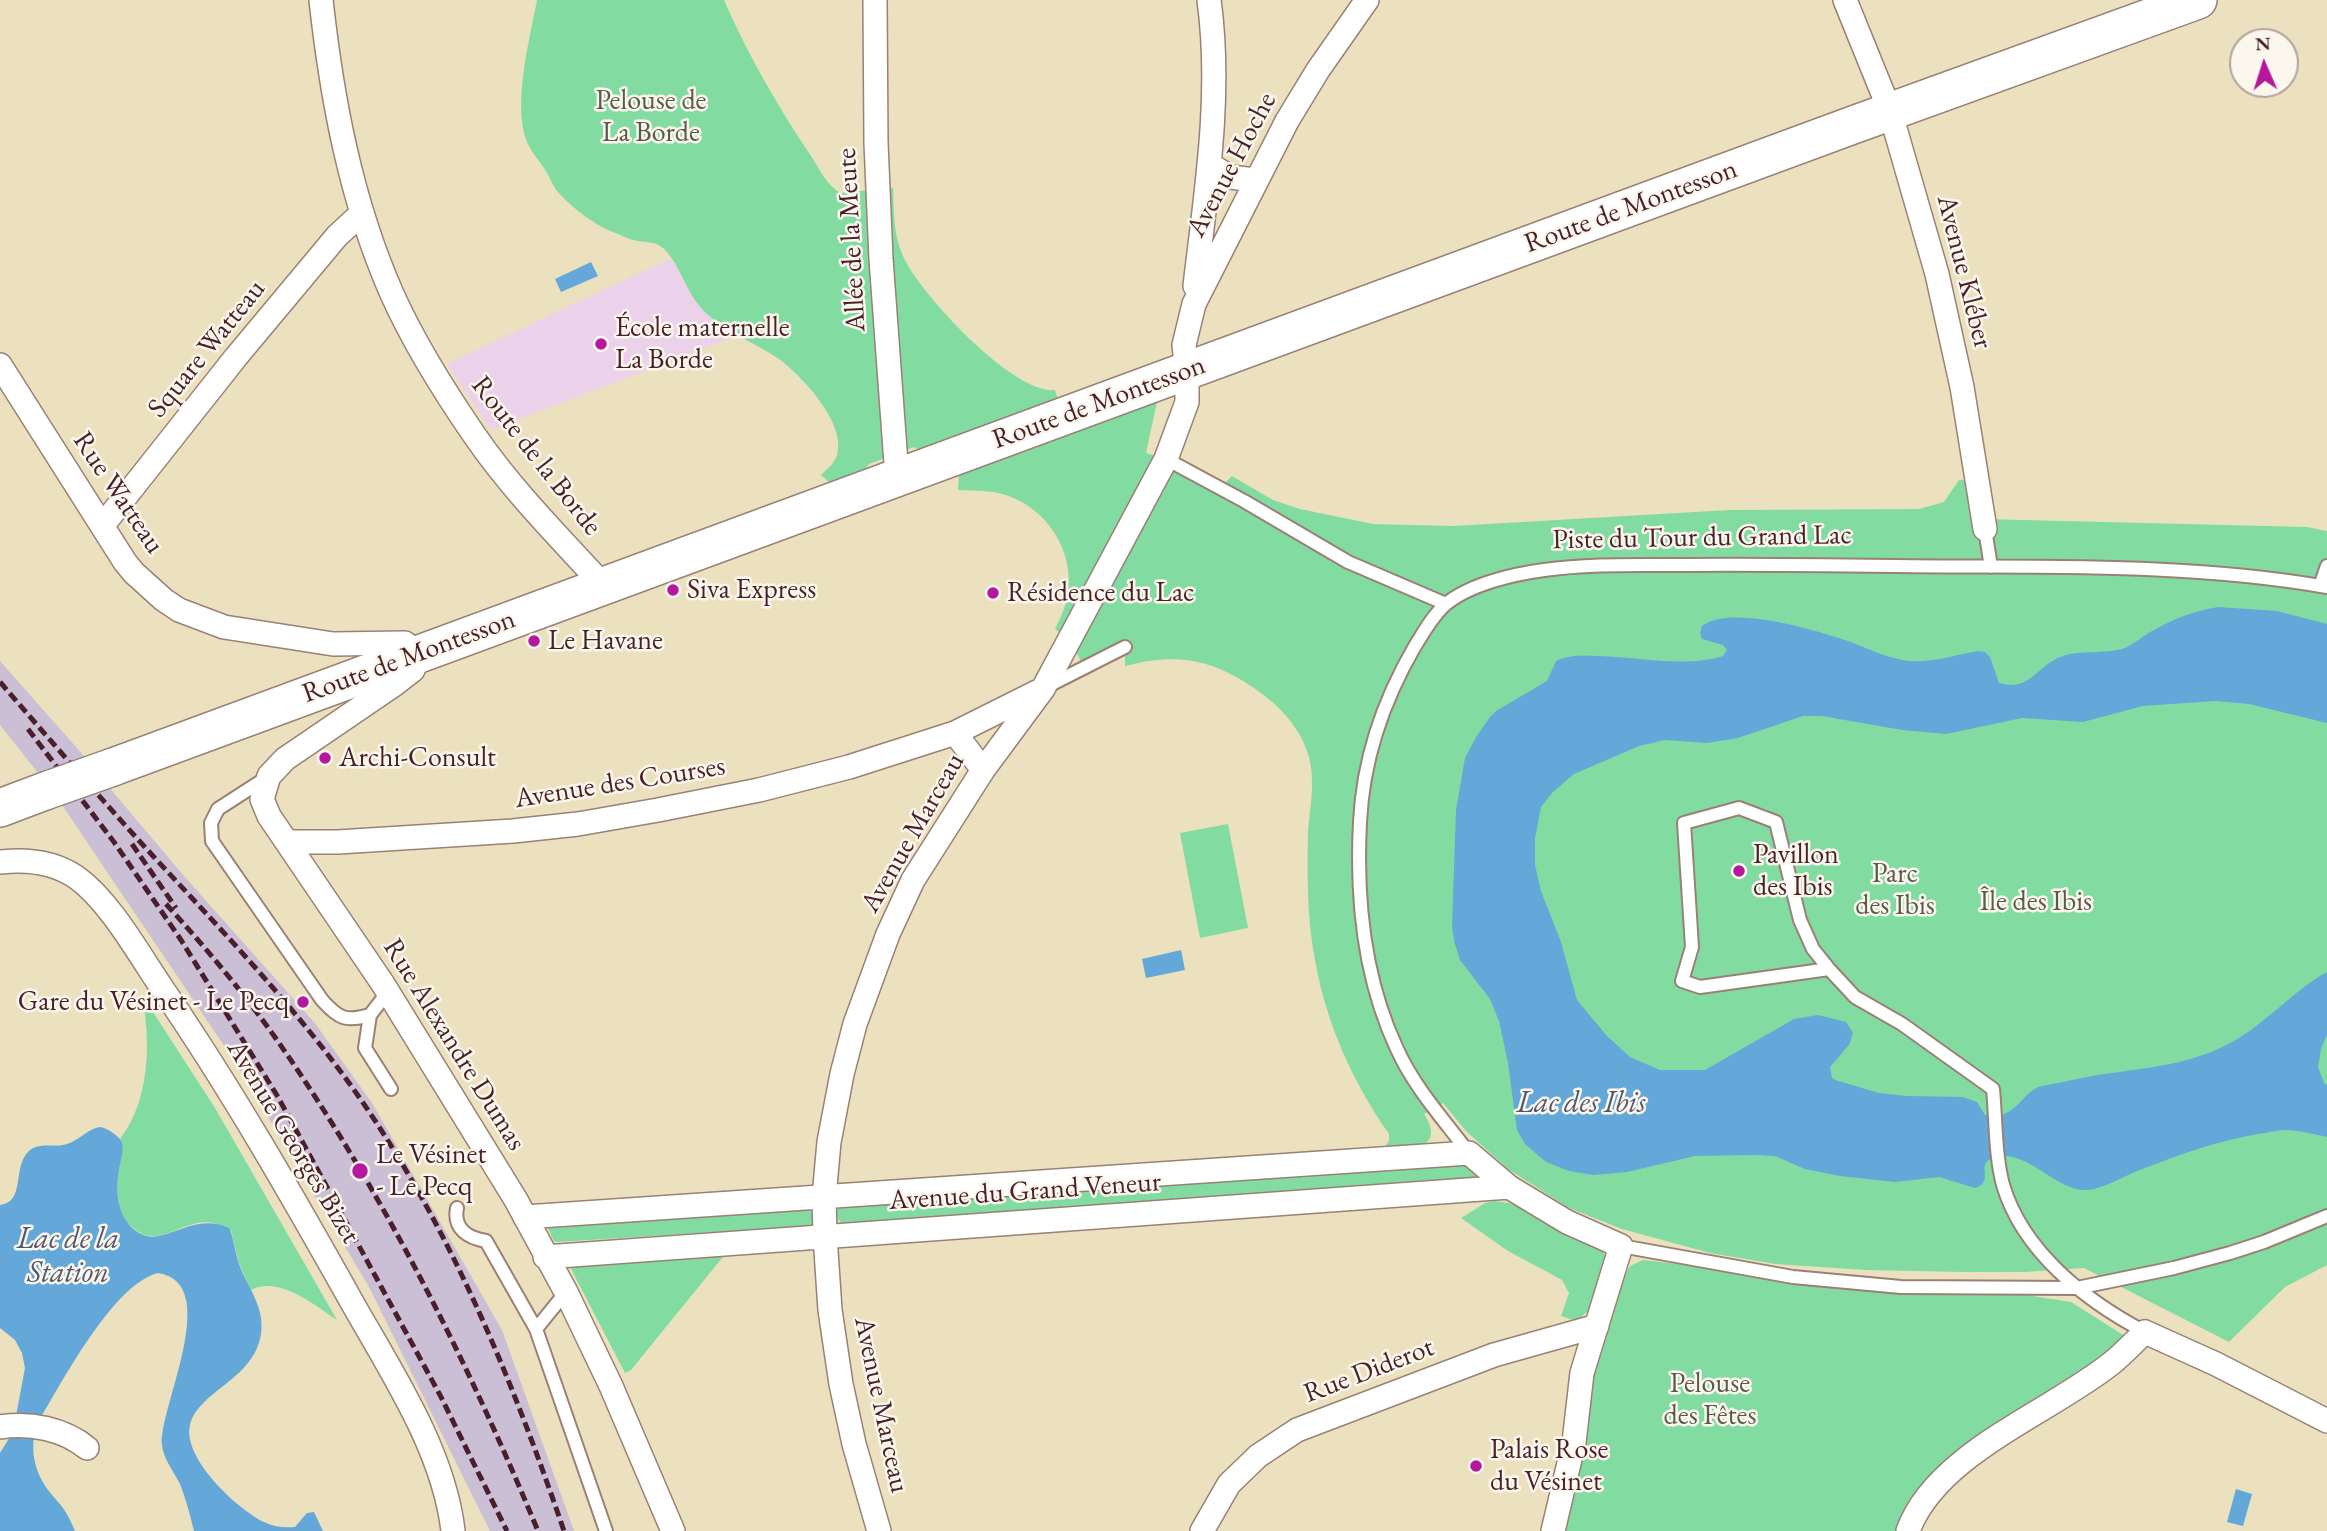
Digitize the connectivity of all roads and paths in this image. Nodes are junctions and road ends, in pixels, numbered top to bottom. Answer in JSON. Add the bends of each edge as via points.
{"nodes":[{"id":1,"x":321,"y":0,"type":"edge"},
{"id":2,"x":876,"y":0,"type":"edge"},
{"id":3,"x":1209,"y":0,"type":"edge"},
{"id":4,"x":1367,"y":0,"type":"edge"},
{"id":5,"x":1845,"y":0,"type":"edge"},
{"id":6,"x":2199,"y":0,"type":"edge"},
{"id":7,"x":1890,"y":111,"type":"junction"},
{"id":8,"x":1209,"y":164,"type":"junction"},
{"id":9,"x":1255,"y":180,"type":"junction"},
{"id":10,"x":362,"y":213,"type":"junction"},
{"id":11,"x":1194,"y":304,"type":"junction"},
{"id":12,"x":0,"y":365,"type":"edge"},
{"id":13,"x":1187,"y":371,"type":"junction"},
{"id":14,"x":1166,"y":459,"type":"junction"},
{"id":15,"x":897,"y":477,"type":"junction"},
{"id":16,"x":103,"y":525,"type":"junction"},
{"id":17,"x":1985,"y":529,"type":"joint"},
{"id":18,"x":2327,"y":566,"type":"edge"},
{"id":19,"x":1991,"y":567,"type":"junction"},
{"id":20,"x":603,"y":585,"type":"junction"},
{"id":21,"x":2324,"y":586,"type":"edge"},
{"id":22,"x":1446,"y":604,"type":"junction"},
{"id":23,"x":1125,"y":647,"type":"dead end"},
{"id":24,"x":419,"y":654,"type":"junction"},
{"id":25,"x":1043,"y":689,"type":"junction"},
{"id":26,"x":955,"y":733,"type":"junction"},
{"id":27,"x":984,"y":770,"type":"junction"},
{"id":28,"x":269,"y":776,"type":"junction"},
{"id":29,"x":0,"y":808,"type":"edge"},
{"id":30,"x":287,"y":842,"type":"junction"},
{"id":31,"x":0,"y":862,"type":"edge"},
{"id":32,"x":1829,"y":969,"type":"junction"},
{"id":33,"x":386,"y":993,"type":"junction"},
{"id":34,"x":370,"y":1015,"type":"junction"},
{"id":35,"x":391,"y":1089,"type":"dead end"},
{"id":36,"x":1469,"y":1153,"type":"junction"},
{"id":37,"x":1509,"y":1187,"type":"junction"},
{"id":38,"x":824,"y":1197,"type":"junction"},
{"id":39,"x":457,"y":1208,"type":"dead end"},
{"id":40,"x":2327,"y":1216,"type":"edge"},
{"id":41,"x":525,"y":1217,"type":"junction"},
{"id":42,"x":825,"y":1236,"type":"junction"},
{"id":43,"x":1621,"y":1245,"type":"junction"},
{"id":44,"x":545,"y":1257,"type":"junction"},
{"id":45,"x":2077,"y":1288,"type":"junction"},
{"id":46,"x":566,"y":1292,"type":"junction"},
{"id":47,"x":1597,"y":1326,"type":"junction"},
{"id":48,"x":536,"y":1329,"type":"junction"},
{"id":49,"x":2145,"y":1332,"type":"junction"},
{"id":50,"x":2327,"y":1421,"type":"edge"},
{"id":51,"x":17,"y":1426,"type":"edge"},
{"id":52,"x":87,"y":1448,"type":"dead end"},
{"id":53,"x":453,"y":1531,"type":"edge"},
{"id":54,"x":606,"y":1531,"type":"edge"},
{"id":55,"x":673,"y":1531,"type":"edge"},
{"id":56,"x":879,"y":1531,"type":"edge"},
{"id":57,"x":1202,"y":1531,"type":"edge"},
{"id":58,"x":1553,"y":1531,"type":"edge"},
{"id":59,"x":1908,"y":1531,"type":"edge"}],
"edges":[{"from":1,"to":10,"type":"street","name":"Route de la Borde","via":[[340,129]]},
{"from":2,"to":15,"type":"street","name":"Allée de la Meute","via":[[879,220]]},
{"from":3,"to":8,"type":"street","via":[[1213,32]]},
{"from":4,"to":9,"type":"street","name":"Avenue Hoche","via":[[1318,70]]},
{"from":5,"to":7,"type":"street","name":"Avenue Kléber"},
{"from":6,"to":7,"type":"main road","name":"Route de Montesson"},
{"from":7,"to":13,"type":"main road","name":"Route de Montesson"},
{"from":7,"to":17,"type":"street","name":"Avenue Kléber","via":[[1937,274],[1962,387]]},
{"from":8,"to":9,"type":"street","via":[[1230,177]]},
{"from":8,"to":11,"type":"street"},
{"from":9,"to":11,"type":"street","name":"Avenue Hoche"},
{"from":10,"to":16,"type":"street","name":"Square Watteau","via":[[337,236],[236,357]]},
{"from":10,"to":20,"type":"street","name":"Route de la Borde","via":[[392,294],[433,372],[476,438]]},
{"from":11,"to":13,"type":"street","name":"Avenue Hoche","via":[[1184,345]]},
{"from":12,"to":16,"type":"street","name":"Rue Watteau"},
{"from":13,"to":14,"type":"street","name":"Avenue Marceau","via":[[1187,402]]},
{"from":13,"to":15,"type":"main road","name":"Route de Montesson"},
{"from":14,"to":22,"type":"lane","via":[[1348,562]]},
{"from":14,"to":25,"type":"street","name":"Avenue Marceau"},
{"from":15,"to":20,"type":"main road","name":"Route de Montesson"},
{"from":16,"to":24,"type":"street","name":"Rue Watteau","via":[[134,573],[164,600],[203,620],[258,634],[332,644],[405,643]]},
{"from":17,"to":19,"type":"lane","name":"Avenue Kléber"},
{"from":18,"to":21,"type":"lane"},
{"from":19,"to":21,"type":"lane","name":"Piste du Tour du Grand Lac","via":[[2172,571]]},
{"from":19,"to":22,"type":"lane","name":"Piste du Tour du Grand Lac","via":[[1751,564],[1563,568],[1491,582]]},
{"from":20,"to":24,"type":"main road","name":"Route de Montesson"},
{"from":22,"to":36,"type":"lane","name":"Piste du Tour du Grand Lac","via":[[1407,661],[1379,723],[1362,791],[1360,869],[1367,953],[1385,1021],[1413,1077]]},
{"from":23,"to":25,"type":"lane","name":"Avenue des Courses"},
{"from":24,"to":28,"type":"street","via":[[413,670],[396,684],[285,759]]},
{"from":24,"to":29,"type":"main road","name":"Route de Montesson","bridge":true},
{"from":25,"to":26,"type":"street","name":"Avenue des Courses"},
{"from":25,"to":27,"type":"street","name":"Avenue Marceau"},
{"from":26,"to":27,"type":"street"},
{"from":26,"to":30,"type":"street","name":"Avenue des Courses","via":[[759,790],[578,824],[444,836]]},
{"from":27,"to":38,"type":"street","name":"Avenue Marceau","via":[[914,880],[870,979],[842,1074]]},
{"from":28,"to":30,"type":"street","name":"Rue Alexandre Dumas","via":[[262,799]]},
{"from":28,"to":34,"type":"lane","via":[[218,809],[211,823],[212,841],[334,1014],[353,1020]]},
{"from":30,"to":33,"type":"street","name":"Rue Alexandre Dumas"},
{"from":31,"to":53,"type":"street","name":"Avenue Georges Bizet","via":[[43,863],[78,878],[115,920],[197,1040],[253,1128],[400,1387],[442,1479]]},
{"from":32,"to":32,"type":"lane","via":[[1700,987],[1682,981],[1692,947],[1684,823],[1739,807],[1776,822],[1800,920],[1813,949]]},
{"from":32,"to":45,"type":"lane","via":[[1855,997],[1902,1024],[1993,1089],[2003,1184],[2034,1243]]},
{"from":33,"to":34,"type":"lane"},
{"from":33,"to":41,"type":"street","name":"Rue Alexandre Dumas"},
{"from":34,"to":35,"type":"lane","via":[[365,1048]]},
{"from":36,"to":37,"type":"street","name":"Piste du Tour du Grand Lac"},
{"from":36,"to":38,"type":"street","name":"Avenue du Grand Veneur"},
{"from":37,"to":42,"type":"street","name":"Avenue du Grand Veneur"},
{"from":37,"to":43,"type":"street","name":"Piste du Tour du Grand Lac","via":[[1567,1222]]},
{"from":38,"to":41,"type":"street","name":"Avenue du Grand Veneur"},
{"from":38,"to":42,"type":"street","name":"Avenue Marceau"},
{"from":39,"to":48,"type":"lane","via":[[460,1229],[472,1239],[486,1241]]},
{"from":40,"to":45,"type":"lane","name":"Piste du Tour du Grand Lac","via":[[2230,1253]]},
{"from":41,"to":44,"type":"street","name":"Rue Alexandre Dumas"},
{"from":42,"to":44,"type":"street","name":"Avenue du Grand Veneur"},
{"from":42,"to":56,"type":"street","name":"Avenue Marceau","via":[[841,1384]]},
{"from":43,"to":45,"type":"lane","name":"Piste du Tour du Grand Lac","via":[[1793,1278],[1901,1287]]},
{"from":43,"to":47,"type":"street"},
{"from":44,"to":46,"type":"street","name":"Rue Alexandre Dumas"},
{"from":45,"to":49,"type":"lane"},
{"from":46,"to":48,"type":"lane"},
{"from":46,"to":55,"type":"street","name":"Rue Alexandre Dumas"},
{"from":47,"to":57,"type":"street","name":"Rue Diderot","via":[[1494,1355],[1297,1430],[1258,1456],[1229,1484]]},
{"from":47,"to":58,"type":"street","via":[[1582,1373],[1574,1443]]},
{"from":48,"to":54,"type":"lane"},
{"from":49,"to":50,"type":"street"},
{"from":49,"to":59,"type":"street","via":[[2112,1363],[1952,1471],[1927,1494]]},
{"from":51,"to":52,"type":"street","via":[[51,1429]]}]}
